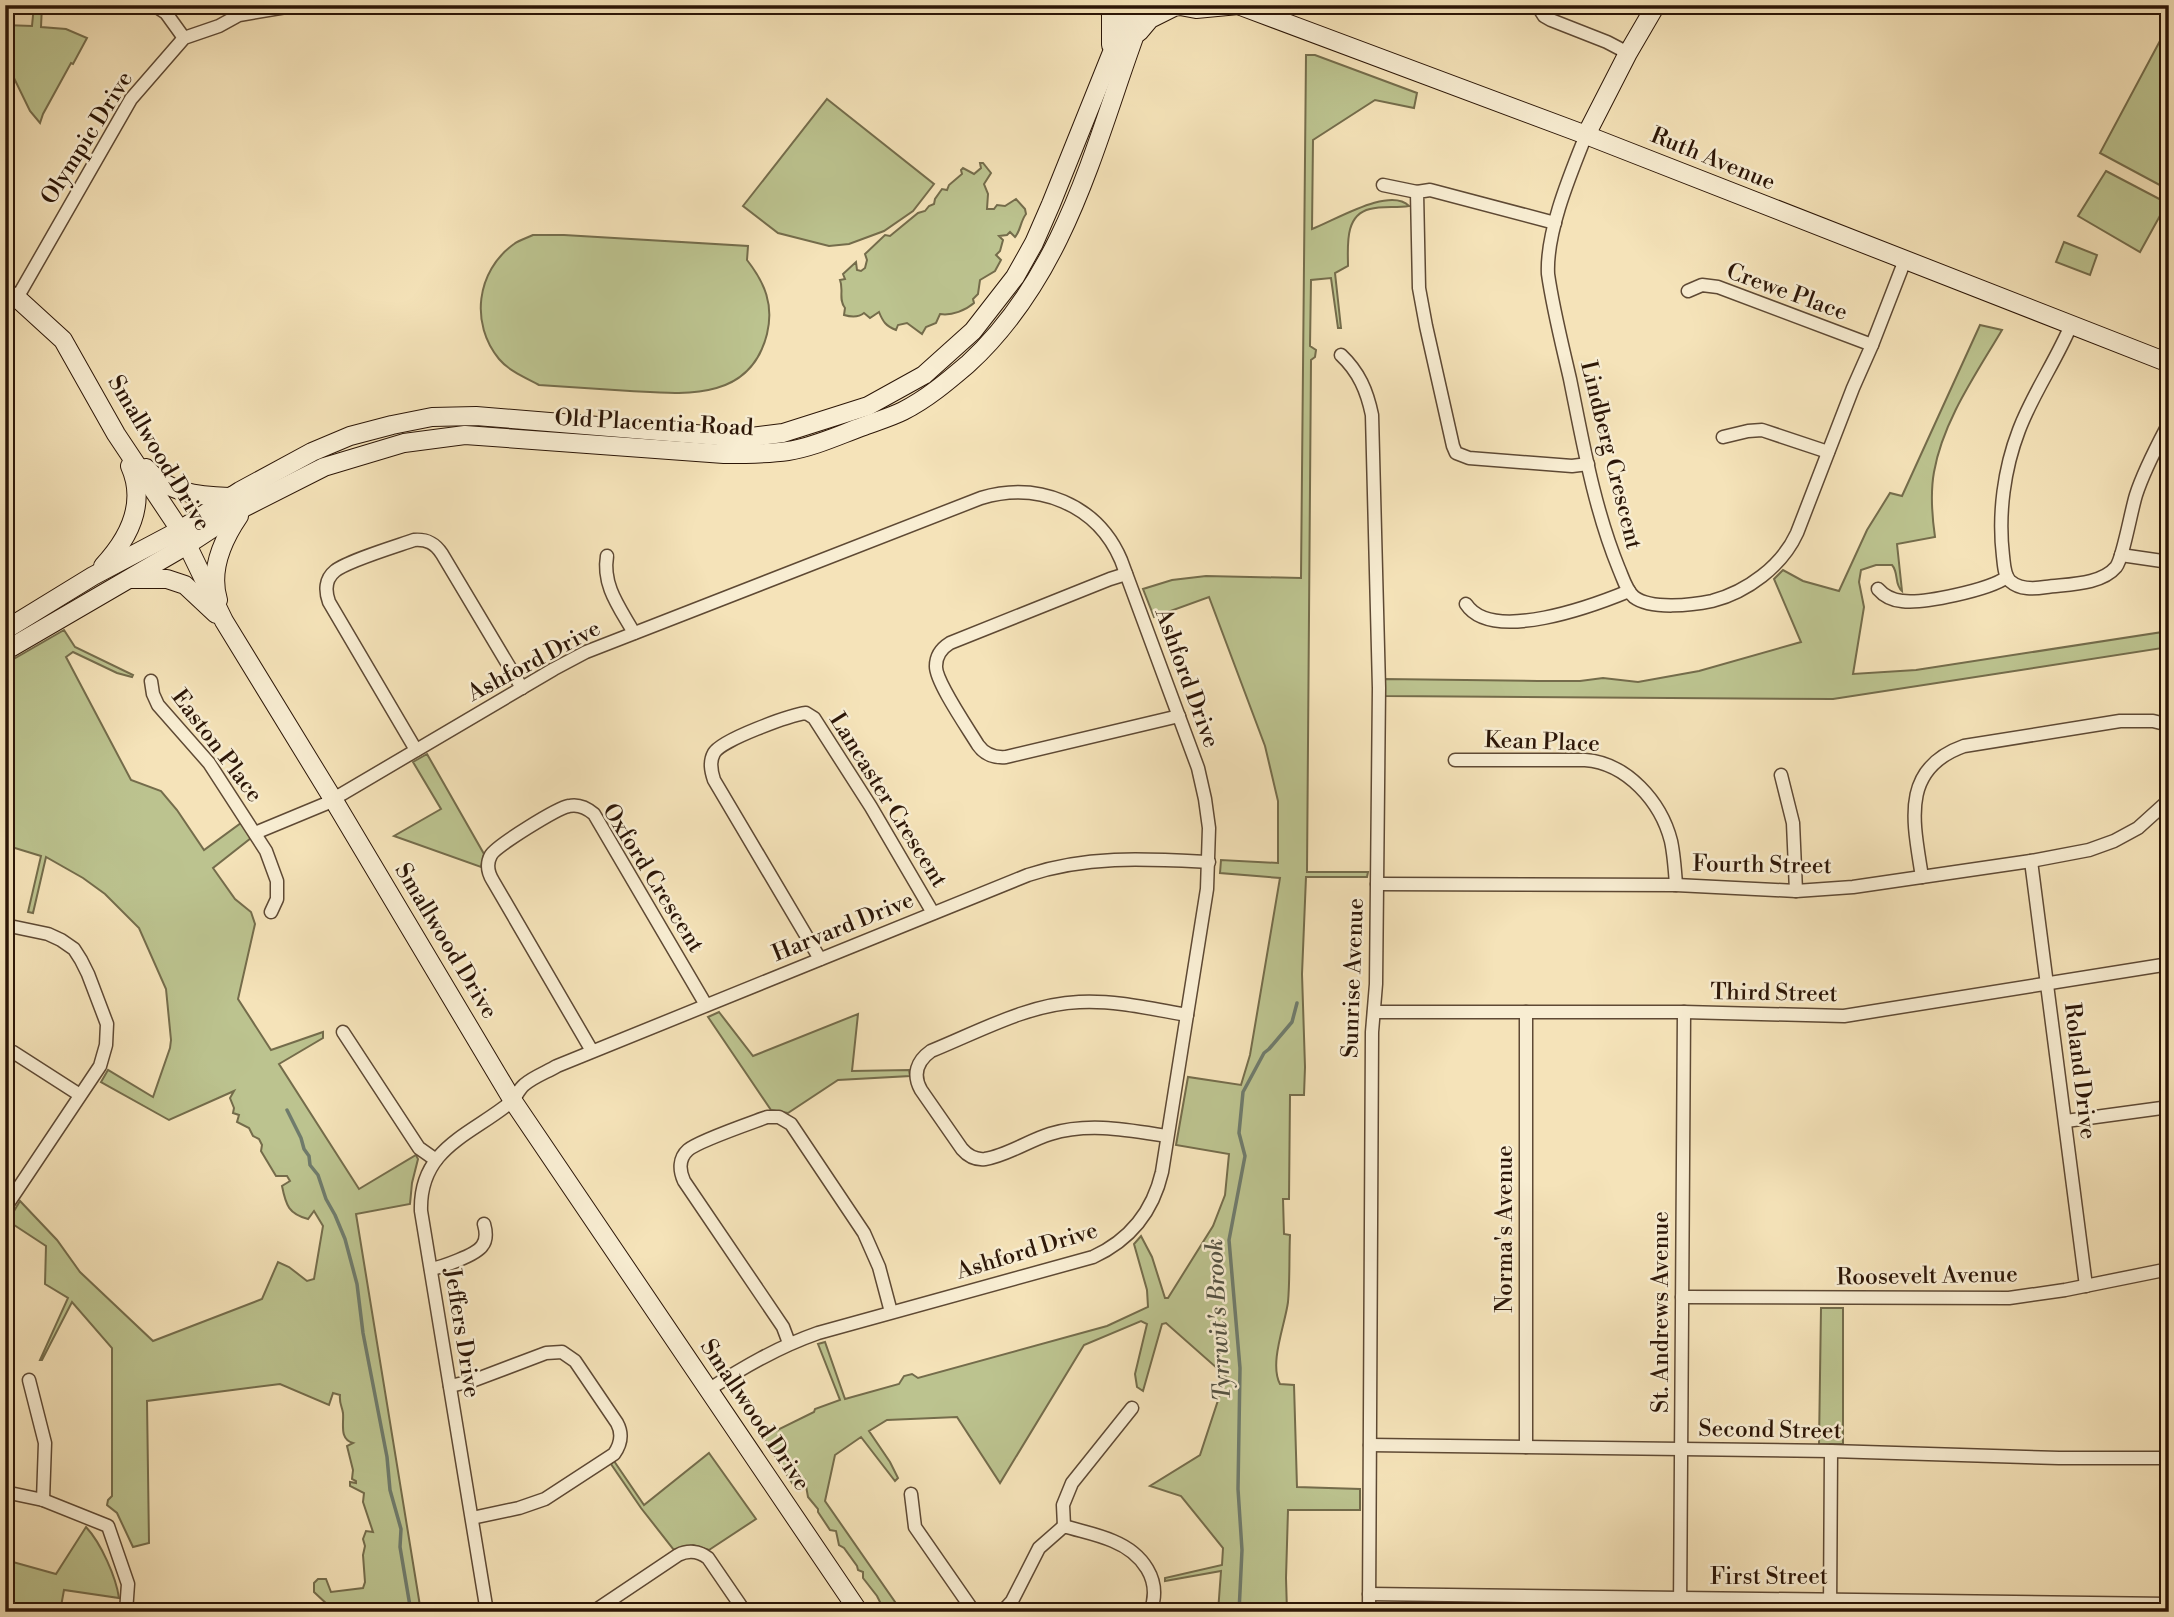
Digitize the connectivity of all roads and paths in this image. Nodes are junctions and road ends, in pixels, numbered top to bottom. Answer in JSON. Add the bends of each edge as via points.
{"nodes":[{"id":1,"x":154,"y":5,"type":"edge"},
{"id":2,"x":298,"y":5,"type":"edge"},
{"id":3,"x":1108,"y":5,"type":"edge"},
{"id":4,"x":1131,"y":5,"type":"edge"},
{"id":5,"x":1146,"y":5,"type":"edge"},
{"id":6,"x":1238,"y":5,"type":"edge"},
{"id":7,"x":1537,"y":5,"type":"edge"},
{"id":8,"x":1656,"y":5,"type":"edge"},
{"id":9,"x":184,"y":38,"type":"junction"},
{"id":10,"x":1131,"y":43,"type":"junction"},
{"id":11,"x":1111,"y":52,"type":"junction"},
{"id":12,"x":1628,"y":53,"type":"junction"},
{"id":13,"x":1586,"y":135,"type":"junction"},
{"id":14,"x":1383,"y":185,"type":"dead end"},
{"id":15,"x":1417,"y":192,"type":"junction"},
{"id":16,"x":1555,"y":223,"type":"junction"},
{"id":17,"x":1905,"y":260,"type":"junction"},
{"id":18,"x":1688,"y":290,"type":"dead end"},
{"id":19,"x":11,"y":295,"type":"edge"},
{"id":20,"x":2071,"y":325,"type":"junction"},
{"id":21,"x":1872,"y":345,"type":"junction"},
{"id":22,"x":1342,"y":355,"type":"dead end"},
{"id":23,"x":2169,"y":363,"type":"edge"},
{"id":24,"x":2169,"y":423,"type":"edge"},
{"id":25,"x":116,"y":434,"type":"junction"},
{"id":26,"x":1723,"y":437,"type":"dead end"},
{"id":27,"x":1828,"y":452,"type":"junction"},
{"id":28,"x":1588,"y":464,"type":"junction"},
{"id":29,"x":243,"y":499,"type":"junction"},
{"id":30,"x":184,"y":538,"type":"junction"},
{"id":31,"x":2121,"y":555,"type":"junction"},
{"id":32,"x":607,"y":556,"type":"dead end"},
{"id":33,"x":2169,"y":562,"type":"edge"},
{"id":34,"x":1126,"y":574,"type":"junction"},
{"id":35,"x":93,"y":576,"type":"junction"},
{"id":36,"x":2007,"y":577,"type":"junction"},
{"id":37,"x":127,"y":580,"type":"junction"},
{"id":38,"x":1878,"y":589,"type":"dead end"},
{"id":39,"x":1629,"y":591,"type":"junction"},
{"id":40,"x":1466,"y":604,"type":"dead end"},
{"id":41,"x":224,"y":621,"type":"junction"},
{"id":42,"x":5,"y":630,"type":"edge"},
{"id":43,"x":634,"y":633,"type":"junction"},
{"id":44,"x":5,"y":651,"type":"edge"},
{"id":45,"x":151,"y":681,"type":"dead end"},
{"id":46,"x":522,"y":688,"type":"junction"},
{"id":47,"x":1179,"y":716,"type":"junction"},
{"id":48,"x":2169,"y":725,"type":"edge"},
{"id":49,"x":416,"y":750,"type":"junction"},
{"id":50,"x":1455,"y":760,"type":"dead end"},
{"id":51,"x":1781,"y":775,"type":"dead end"},
{"id":52,"x":333,"y":799,"type":"junction"},
{"id":53,"x":2169,"y":800,"type":"edge"},
{"id":54,"x":255,"y":832,"type":"junction"},
{"id":55,"x":2031,"y":861,"type":"junction"},
{"id":56,"x":1209,"y":862,"type":"junction"},
{"id":57,"x":1922,"y":877,"type":"junction"},
{"id":58,"x":1377,"y":884,"type":"junction"},
{"id":59,"x":1676,"y":885,"type":"junction"},
{"id":60,"x":1796,"y":891,"type":"junction"},
{"id":61,"x":271,"y":912,"type":"dead end"},
{"id":62,"x":933,"y":913,"type":"junction"},
{"id":63,"x":5,"y":925,"type":"edge"},
{"id":64,"x":820,"y":959,"type":"junction"},
{"id":65,"x":2169,"y":964,"type":"edge"},
{"id":66,"x":2047,"y":983,"type":"junction"},
{"id":67,"x":706,"y":1004,"type":"junction"},
{"id":68,"x":1374,"y":1012,"type":"junction"},
{"id":69,"x":1526,"y":1012,"type":"junction"},
{"id":70,"x":1684,"y":1012,"type":"junction"},
{"id":71,"x":1187,"y":1015,"type":"junction"},
{"id":72,"x":343,"y":1032,"type":"dead end"},
{"id":73,"x":5,"y":1050,"type":"edge"},
{"id":74,"x":592,"y":1051,"type":"junction"},
{"id":75,"x":80,"y":1095,"type":"junction"},
{"id":76,"x":513,"y":1101,"type":"junction"},
{"id":77,"x":2169,"y":1107,"type":"edge"},
{"id":78,"x":2066,"y":1121,"type":"junction"},
{"id":79,"x":1167,"y":1136,"type":"junction"},
{"id":80,"x":436,"y":1160,"type":"junction"},
{"id":81,"x":5,"y":1208,"type":"edge"},
{"id":82,"x":484,"y":1224,"type":"dead end"},
{"id":83,"x":431,"y":1269,"type":"junction"},
{"id":84,"x":2169,"y":1269,"type":"edge"},
{"id":85,"x":2086,"y":1286,"type":"junction"},
{"id":86,"x":1682,"y":1297,"type":"junction"},
{"id":87,"x":891,"y":1312,"type":"junction"},
{"id":88,"x":789,"y":1343,"type":"junction"},
{"id":89,"x":29,"y":1380,"type":"dead end"},
{"id":90,"x":450,"y":1386,"type":"junction"},
{"id":91,"x":708,"y":1390,"type":"junction"},
{"id":92,"x":1132,"y":1408,"type":"dead end"},
{"id":93,"x":1370,"y":1445,"type":"junction"},
{"id":94,"x":1526,"y":1447,"type":"junction"},
{"id":95,"x":1681,"y":1449,"type":"junction"},
{"id":96,"x":1831,"y":1451,"type":"junction"},
{"id":97,"x":2169,"y":1458,"type":"edge"},
{"id":98,"x":5,"y":1492,"type":"edge"},
{"id":99,"x":911,"y":1494,"type":"dead end"},
{"id":100,"x":43,"y":1500,"type":"junction"},
{"id":101,"x":472,"y":1518,"type":"junction"},
{"id":102,"x":1064,"y":1526,"type":"junction"},
{"id":103,"x":1369,"y":1594,"type":"junction"},
{"id":104,"x":1680,"y":1598,"type":"junction"},
{"id":105,"x":2169,"y":1604,"type":"edge"},
{"id":106,"x":1830,"y":1605,"type":"edge"},
{"id":107,"x":126,"y":1612,"type":"edge"},
{"id":108,"x":487,"y":1612,"type":"edge"},
{"id":109,"x":593,"y":1612,"type":"edge"},
{"id":110,"x":745,"y":1612,"type":"edge"},
{"id":111,"x":859,"y":1612,"type":"edge"},
{"id":112,"x":974,"y":1612,"type":"edge"},
{"id":113,"x":1002,"y":1612,"type":"edge"},
{"id":114,"x":1150,"y":1612,"type":"edge"},
{"id":115,"x":1369,"y":1612,"type":"edge"},
{"id":116,"x":1680,"y":1612,"type":"edge"}],
"edges":[{"from":1,"to":9,"type":"street"},
{"from":2,"to":9,"type":"street","via":[[239,15]]},
{"from":3,"to":11,"type":"main road"},
{"from":4,"to":11,"type":"main road","name":"Old Placentia Road"},
{"from":5,"to":10,"type":"main road","name":"Old Placentia Road"},
{"from":6,"to":10,"type":"main road","via":[[1168,10],[1145,23]]},
{"from":6,"to":13,"type":"main road","name":"Ruth Avenue"},
{"from":7,"to":12,"type":"street","via":[[1550,20]]},
{"from":8,"to":12,"type":"main road"},
{"from":9,"to":19,"type":"street","name":"Olympic Drive","via":[[131,99]]},
{"from":10,"to":29,"type":"main road","name":"Old Placentia Road","via":[[1076,203],[1040,275],[990,343],[930,395],[903,411],[817,444],[755,454],[465,435],[404,443],[324,467]]},
{"from":11,"to":29,"type":"main road","name":"Old Placentia Road","via":[[1051,204],[1015,277],[973,331],[924,375],[868,407],[783,433],[743,438],[476,416],[432,417],[350,436],[312,452]]},
{"from":12,"to":13,"type":"main road"},
{"from":13,"to":16,"type":"street","name":"Lindberg Crescent"},
{"from":13,"to":17,"type":"main road","name":"Ruth Avenue"},
{"from":14,"to":15,"type":"street"},
{"from":15,"to":16,"type":"street","via":[[1430,190]]},
{"from":15,"to":28,"type":"street","via":[[1420,296],[1454,449],[1469,458]]},
{"from":16,"to":28,"type":"street","name":"Lindberg Crescent","via":[[1548,275]]},
{"from":17,"to":20,"type":"main road","name":"Ruth Avenue"},
{"from":17,"to":21,"type":"street"},
{"from":18,"to":21,"type":"street","name":"Crewe Place","via":[[1702,285],[1718,287]]},
{"from":19,"to":25,"type":"main road","name":"Smallwood Drive","via":[[63,340]]},
{"from":20,"to":23,"type":"main road","name":"Ruth Avenue"},
{"from":20,"to":36,"type":"street","via":[[2027,412],[2011,457],[2001,524]]},
{"from":21,"to":27,"type":"street"},
{"from":22,"to":58,"type":"street","name":"Sunrise Avenue","via":[[1366,391],[1373,427],[1379,688]]},
{"from":24,"to":31,"type":"street","via":[[2140,483]]},
{"from":25,"to":29,"type":"main road","via":[[153,476],[170,488]]},
{"from":25,"to":30,"type":"main road","name":"Smallwood Drive"},
{"from":25,"to":35,"type":"main road","via":[[135,477],[135,516],[126,538]]},
{"from":26,"to":27,"type":"street","via":[[1762,430]]},
{"from":27,"to":39,"type":"street","via":[[1794,540],[1752,583],[1722,598],[1678,605],[1648,603]]},
{"from":28,"to":39,"type":"street","name":"Lindberg Crescent","via":[[1604,529]]},
{"from":29,"to":30,"type":"main road","name":"Old Placentia Road"},
{"from":29,"to":41,"type":"main road","via":[[219,548],[215,590]]},
{"from":30,"to":35,"type":"main road","name":"Old Placentia Road"},
{"from":30,"to":37,"type":"main road","name":"Old Placentia Road"},
{"from":30,"to":41,"type":"main road","name":"Smallwood Drive"},
{"from":31,"to":33,"type":"street"},
{"from":31,"to":36,"type":"street","via":[[2111,572],[2084,581],[2031,589]]},
{"from":32,"to":43,"type":"street","via":[[607,583]]},
{"from":34,"to":43,"type":"street","name":"Ashford Drive","via":[[1113,544],[1082,511],[1038,493],[999,493]]},
{"from":34,"to":47,"type":"street","name":"Ashford Drive"},
{"from":34,"to":47,"type":"street","via":[[946,645],[936,663],[938,677],[978,745],[995,757]]},
{"from":35,"to":42,"type":"main road","name":"Old Placentia Road"},
{"from":36,"to":38,"type":"street","via":[[1964,592],[1906,602]]},
{"from":37,"to":41,"type":"main road","via":[[167,579],[185,585]]},
{"from":37,"to":44,"type":"main road","name":"Old Placentia Road"},
{"from":39,"to":40,"type":"street","via":[[1563,615],[1524,620],[1486,619]]},
{"from":41,"to":52,"type":"main road","name":"Smallwood Drive"},
{"from":43,"to":46,"type":"street","name":"Ashford Drive","via":[[586,652]]},
{"from":45,"to":54,"type":"street","name":"Easton Place","via":[[158,705],[203,755]]},
{"from":46,"to":49,"type":"street","name":"Ashford Drive"},
{"from":46,"to":49,"type":"street","via":[[435,545],[414,540],[338,569],[327,586],[329,602]]},
{"from":47,"to":56,"type":"street","name":"Ashford Drive","via":[[1205,799]]},
{"from":48,"to":57,"type":"street","via":[[2120,721],[1964,746],[1943,755],[1928,770],[1914,801]]},
{"from":49,"to":52,"type":"street","name":"Ashford Drive"},
{"from":50,"to":59,"type":"street","name":"Kean Place","via":[[1585,760],[1614,767],[1642,790],[1660,814],[1671,843]]},
{"from":51,"to":60,"type":"street","via":[[1793,823]]},
{"from":52,"to":54,"type":"street","name":"Easton Place"},
{"from":52,"to":76,"type":"main road","name":"Smallwood Drive"},
{"from":53,"to":55,"type":"street","name":"Fourth Street","via":[[2138,828],[2114,841]]},
{"from":54,"to":61,"type":"street","name":"Easton Place","via":[[277,881]]},
{"from":55,"to":57,"type":"street","name":"Fourth Street"},
{"from":55,"to":66,"type":"street","name":"Roland Drive"},
{"from":56,"to":62,"type":"street","name":"Harvard Drive","via":[[1115,859],[1058,866]]},
{"from":56,"to":71,"type":"street","name":"Ashford Drive"},
{"from":57,"to":60,"type":"street","name":"Fourth Street"},
{"from":58,"to":59,"type":"street","name":"Fourth Street"},
{"from":58,"to":68,"type":"street","name":"Sunrise Avenue"},
{"from":59,"to":60,"type":"street","name":"Fourth Street"},
{"from":62,"to":64,"type":"street","name":"Harvard Drive"},
{"from":62,"to":64,"type":"street","name":"Lancaster Crescent","via":[[814,718],[799,714],[751,732],[719,747],[710,770]]},
{"from":63,"to":75,"type":"street","via":[[61,940],[74,949],[88,974],[107,1024],[106,1045],[100,1066]]},
{"from":64,"to":67,"type":"street","name":"Harvard Drive"},
{"from":65,"to":66,"type":"street","name":"Third Street"},
{"from":66,"to":70,"type":"street","name":"Third Street","via":[[1844,1017]]},
{"from":66,"to":78,"type":"street","name":"Roland Drive"},
{"from":67,"to":74,"type":"street","name":"Harvard Drive"},
{"from":67,"to":74,"type":"street","name":"Oxford Crescent","via":[[594,814],[578,806],[564,808],[499,846],[490,856],[488,869]]},
{"from":68,"to":69,"type":"street","name":"Third Street"},
{"from":68,"to":93,"type":"street","name":"Sunrise Avenue"},
{"from":69,"to":70,"type":"street","name":"Third Street"},
{"from":69,"to":94,"type":"street","name":"Norma's Avenue"},
{"from":70,"to":86,"type":"street","name":"St. Andrews Avenue"},
{"from":71,"to":79,"type":"street","name":"Ashford Drive"},
{"from":71,"to":79,"type":"street","via":[[1100,1002],[1047,1007],[931,1051],[916,1073],[918,1084],[962,1149],[976,1159],[990,1158],[1049,1134],[1082,1128]]},
{"from":72,"to":80,"type":"street","via":[[419,1148]]},
{"from":73,"to":75,"type":"street"},
{"from":74,"to":76,"type":"street","name":"Harvard Drive","via":[[523,1085]]},
{"from":75,"to":81,"type":"street"},
{"from":76,"to":80,"type":"street","name":"Jeffers Drive","via":[[454,1141]]},
{"from":76,"to":91,"type":"main road","name":"Smallwood Drive"},
{"from":77,"to":78,"type":"street"},
{"from":78,"to":85,"type":"street","name":"Roland Drive"},
{"from":79,"to":87,"type":"street","name":"Ashford Drive","via":[[1160,1181],[1149,1208],[1131,1232],[1108,1250]]},
{"from":80,"to":83,"type":"street","name":"Jeffers Drive","via":[[426,1179],[421,1211]]},
{"from":82,"to":83,"type":"street","via":[[485,1238],[479,1250]]},
{"from":83,"to":90,"type":"street","name":"Jeffers Drive"},
{"from":84,"to":85,"type":"street","name":"Roosevelt Avenue"},
{"from":85,"to":86,"type":"street","name":"Roosevelt Avenue","via":[[1997,1298]]},
{"from":86,"to":95,"type":"street","name":"St. Andrews Avenue"},
{"from":87,"to":88,"type":"street","name":"Ashford Drive"},
{"from":87,"to":88,"type":"street","via":[[876,1257],[860,1225],[791,1124],[779,1117],[766,1117],[690,1148],[680,1171]]},
{"from":88,"to":91,"type":"street","name":"Ashford Drive"},
{"from":89,"to":100,"type":"street","via":[[45,1443]]},
{"from":90,"to":101,"type":"street","name":"Jeffers Drive"},
{"from":90,"to":101,"type":"street","via":[[546,1353],[562,1352],[575,1361],[621,1432],[614,1454],[554,1494],[519,1508]]},
{"from":91,"to":111,"type":"main road","name":"Smallwood Drive"},
{"from":92,"to":102,"type":"street","via":[[1069,1488]]},
{"from":93,"to":94,"type":"street","name":"Second Street"},
{"from":93,"to":103,"type":"street","name":"Sunrise Avenue"},
{"from":94,"to":95,"type":"street","name":"Second Street"},
{"from":95,"to":96,"type":"street","name":"Second Street"},
{"from":95,"to":104,"type":"street","name":"St. Andrews Avenue"},
{"from":96,"to":97,"type":"street","name":"Second Street"},
{"from":96,"to":106,"type":"street"},
{"from":98,"to":100,"type":"street"},
{"from":99,"to":112,"type":"street","via":[[915,1527]]},
{"from":100,"to":107,"type":"street","via":[[108,1526],[128,1584]]},
{"from":101,"to":108,"type":"street","name":"Jeffers Drive"},
{"from":102,"to":113,"type":"street","via":[[1039,1548]]},
{"from":102,"to":114,"type":"street","via":[[1114,1541],[1140,1558],[1154,1584]]},
{"from":103,"to":104,"type":"street","name":"First Street"},
{"from":103,"to":115,"type":"street","name":"Sunrise Avenue"},
{"from":104,"to":106,"type":"street","name":"First Street"},
{"from":104,"to":116,"type":"street","name":"St. Andrews Avenue"},
{"from":105,"to":106,"type":"street","name":"First Street"},
{"from":109,"to":110,"type":"street","via":[[678,1555],[694,1552],[711,1562]]}]}
